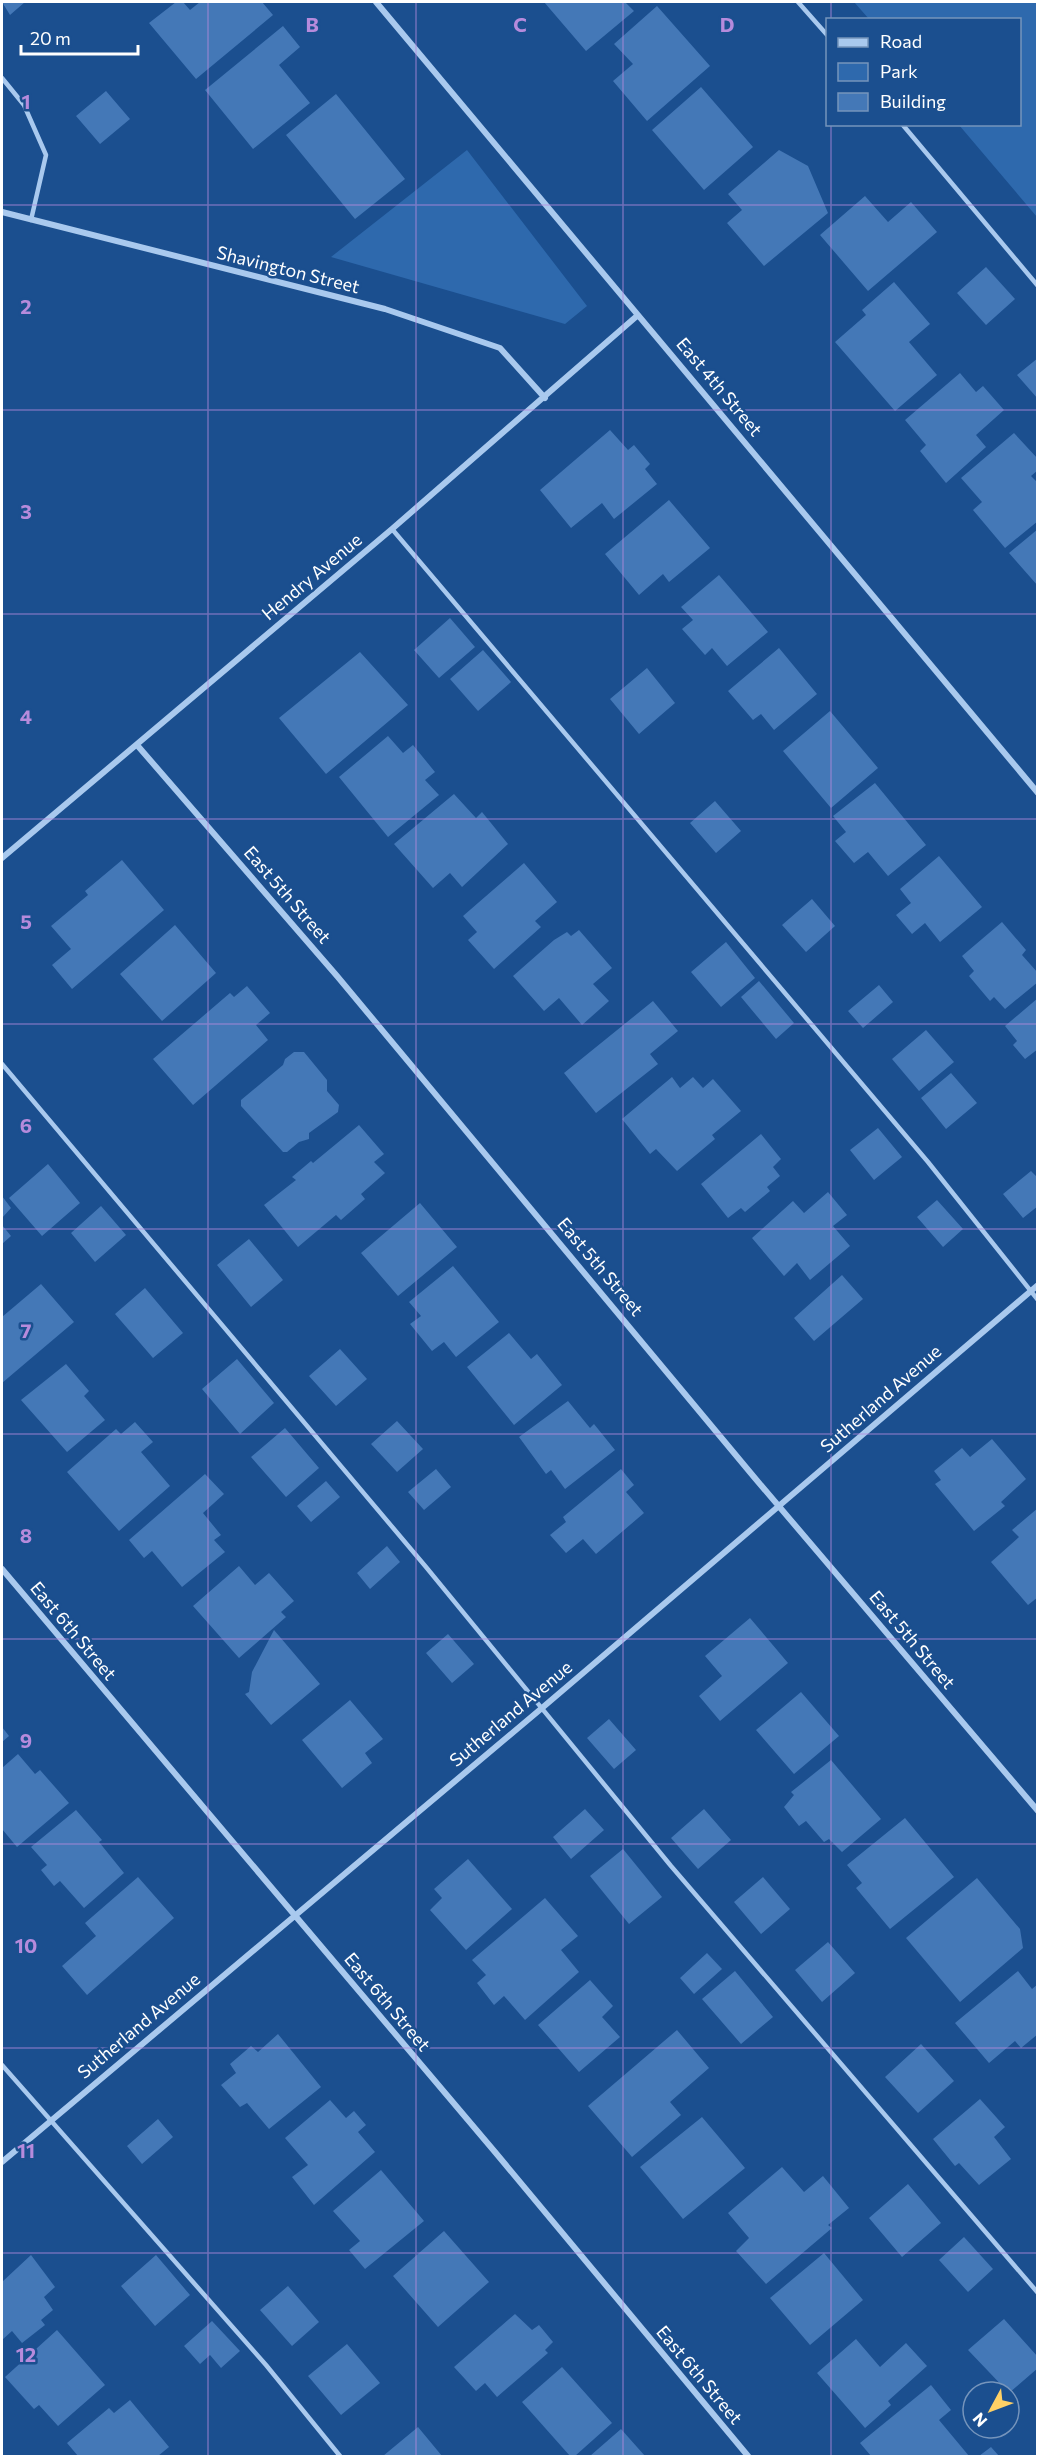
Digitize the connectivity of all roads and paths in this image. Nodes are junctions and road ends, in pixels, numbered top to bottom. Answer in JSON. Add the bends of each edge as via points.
{"nodes":[{"id":1,"x":376,"y":2,"type":"edge"},
{"id":2,"x":798,"y":2,"type":"edge"},
{"id":3,"x":826,"y":34,"type":"edge"},
{"id":4,"x":2,"y":78,"type":"edge"},
{"id":5,"x":904,"y":126,"type":"edge"},
{"id":6,"x":2,"y":212,"type":"edge"},
{"id":7,"x":32,"y":220,"type":"junction"},
{"id":8,"x":1038,"y":286,"type":"edge"},
{"id":9,"x":638,"y":315,"type":"junction"},
{"id":10,"x":545,"y":398,"type":"junction"},
{"id":11,"x":392,"y":530,"type":"junction"},
{"id":12,"x":137,"y":745,"type":"junction"},
{"id":13,"x":1038,"y":793,"type":"edge"},
{"id":14,"x":2,"y":858,"type":"edge"},
{"id":15,"x":2,"y":1064,"type":"edge"},
{"id":16,"x":1038,"y":1285,"type":"edge"},
{"id":17,"x":1030,"y":1291,"type":"junction"},
{"id":18,"x":1038,"y":1300,"type":"edge"},
{"id":19,"x":779,"y":1506,"type":"junction"},
{"id":20,"x":2,"y":1569,"type":"edge"},
{"id":21,"x":542,"y":1708,"type":"junction"},
{"id":22,"x":1038,"y":1811,"type":"edge"},
{"id":23,"x":294,"y":1916,"type":"junction"},
{"id":24,"x":2,"y":2065,"type":"edge"},
{"id":25,"x":50,"y":2121,"type":"junction"},
{"id":26,"x":2,"y":2162,"type":"edge"},
{"id":27,"x":1038,"y":2293,"type":"edge"},
{"id":28,"x":340,"y":2457,"type":"edge"},
{"id":29,"x":748,"y":2457,"type":"edge"}],
"edges":[{"from":1,"to":9,"type":"street","name":"East 4th Street"},
{"from":2,"to":3,"type":"lane"},
{"from":4,"to":7,"type":"lane","via":[[24,105],[46,155]]},
{"from":5,"to":8,"type":"lane"},
{"from":6,"to":7,"type":"street","name":"Shavington Street"},
{"from":7,"to":10,"type":"street","name":"Shavington Street","via":[[385,309],[500,348]]},
{"from":9,"to":10,"type":"street","name":"Hendry Avenue"},
{"from":9,"to":13,"type":"street","name":"East 4th Street"},
{"from":10,"to":11,"type":"street","name":"Hendry Avenue"},
{"from":11,"to":12,"type":"street","name":"Hendry Avenue"},
{"from":11,"to":17,"type":"lane","via":[[928,1162]]},
{"from":12,"to":14,"type":"street","name":"Hendry Avenue"},
{"from":12,"to":19,"type":"street","name":"East 5th Street","via":[[337,976]]},
{"from":15,"to":21,"type":"lane"},
{"from":16,"to":17,"type":"street","name":"Sutherland Avenue"},
{"from":17,"to":18,"type":"lane"},
{"from":17,"to":19,"type":"street","name":"Sutherland Avenue"},
{"from":19,"to":21,"type":"street","name":"Sutherland Avenue"},
{"from":19,"to":22,"type":"street","name":"East 5th Street"},
{"from":20,"to":23,"type":"street","name":"East 6th Street"},
{"from":21,"to":23,"type":"street","name":"Sutherland Avenue"},
{"from":21,"to":27,"type":"lane","via":[[671,1866]]},
{"from":23,"to":25,"type":"street","name":"Sutherland Avenue"},
{"from":23,"to":29,"type":"street","name":"East 6th Street"},
{"from":24,"to":25,"type":"lane"},
{"from":25,"to":26,"type":"street","name":"Sutherland Avenue"},
{"from":25,"to":28,"type":"lane","via":[[266,2365]]}]}
